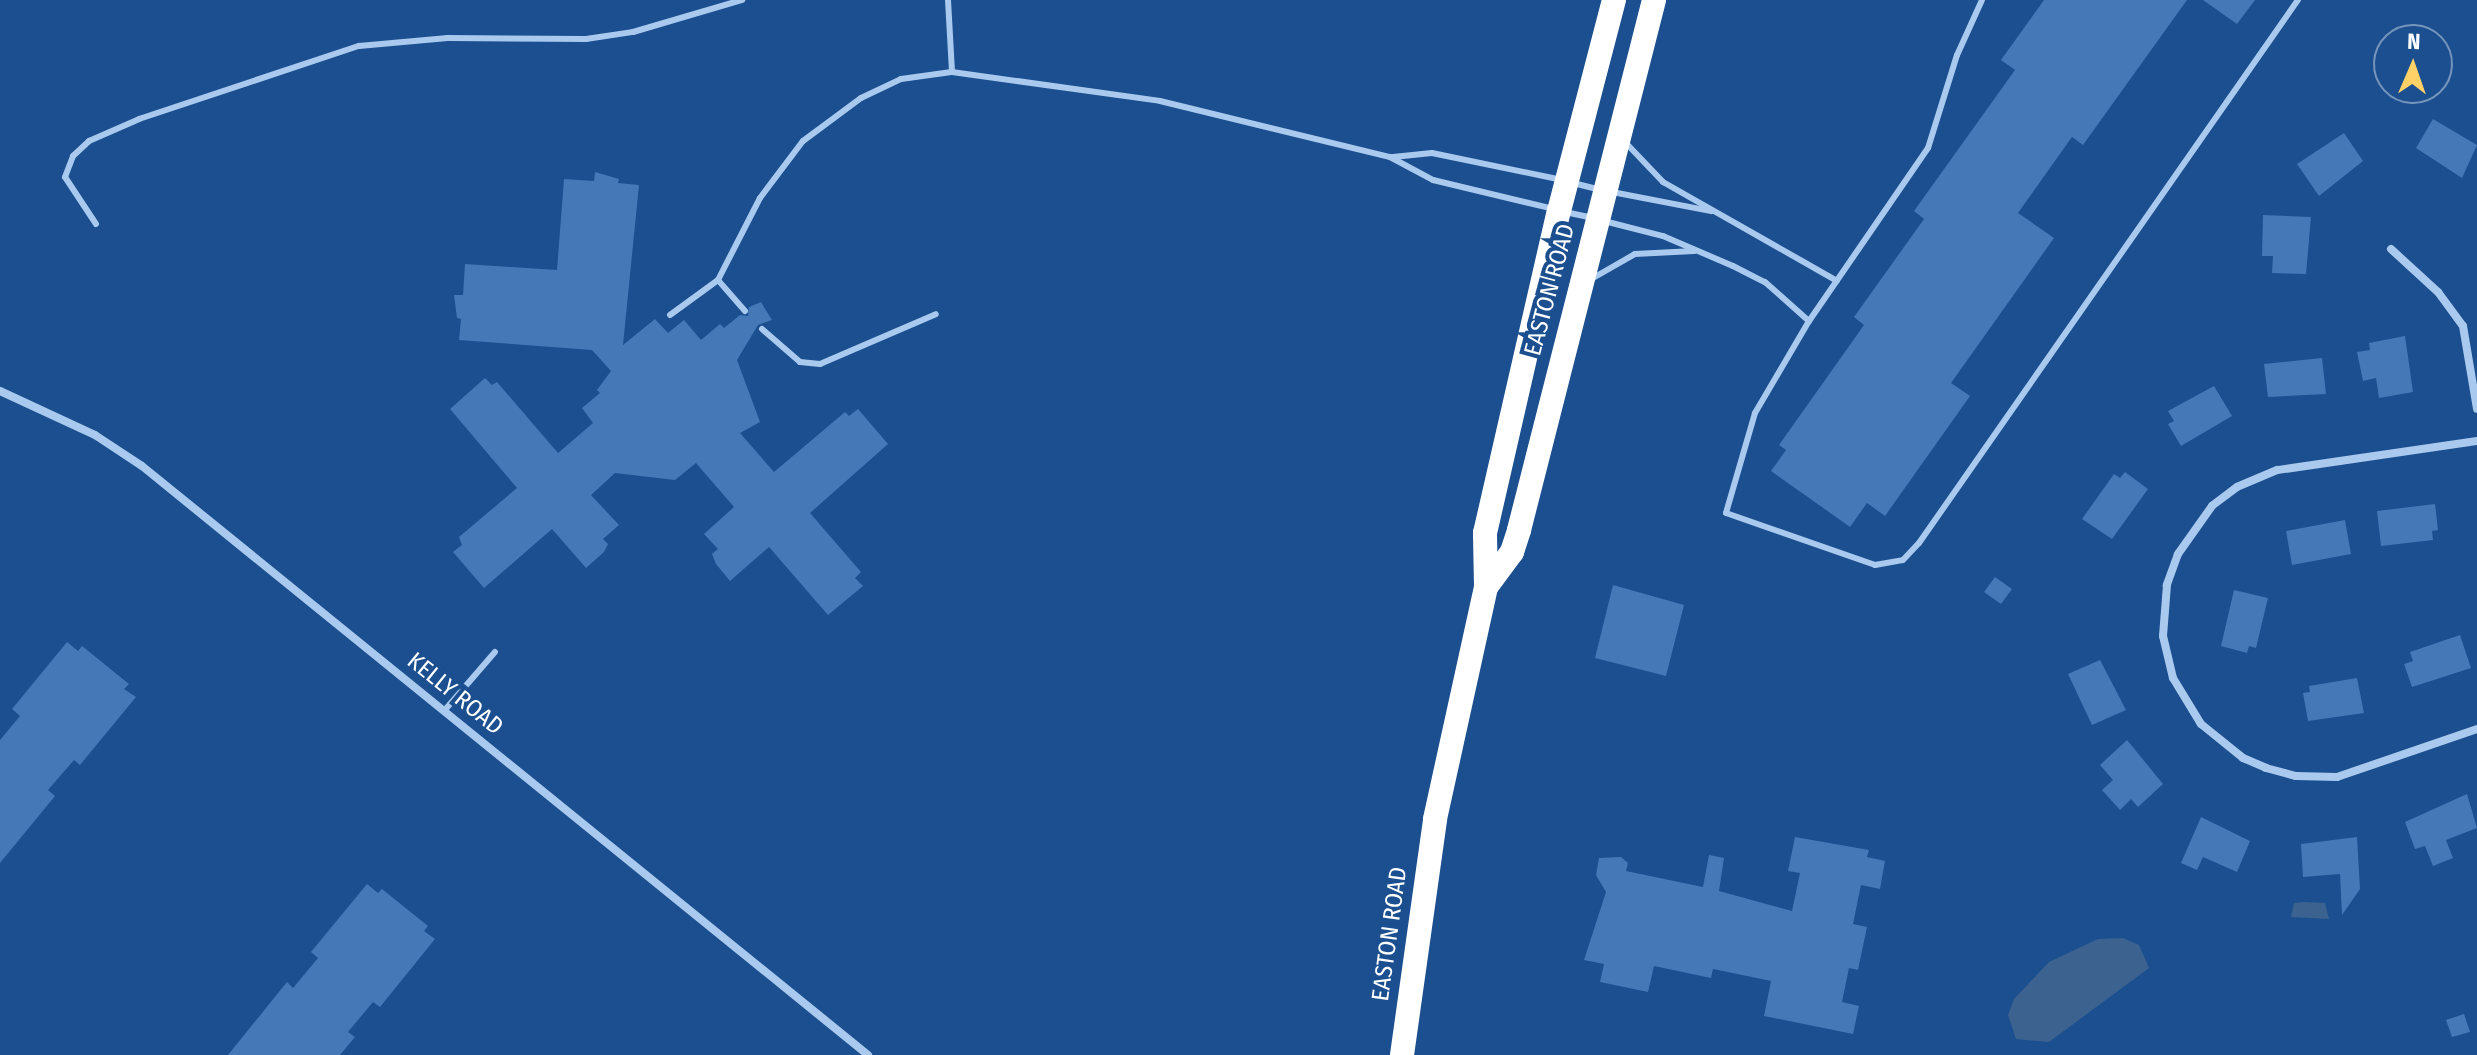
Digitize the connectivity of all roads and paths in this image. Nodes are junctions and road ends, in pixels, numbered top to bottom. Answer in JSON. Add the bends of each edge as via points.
{"nodes":[{"id":1,"x":742,"y":0,"type":"edge"},
{"id":2,"x":948,"y":0,"type":"edge"},
{"id":3,"x":1614,"y":0,"type":"edge"},
{"id":4,"x":1654,"y":0,"type":"edge"},
{"id":5,"x":1982,"y":0,"type":"edge"},
{"id":6,"x":2298,"y":0,"type":"edge"},
{"id":7,"x":952,"y":72,"type":"junction"},
{"id":8,"x":1619,"y":136,"type":"junction"},
{"id":9,"x":1390,"y":157,"type":"junction"},
{"id":10,"x":1567,"y":181,"type":"junction"},
{"id":11,"x":1605,"y":191,"type":"junction"},
{"id":12,"x":1559,"y":211,"type":"junction"},
{"id":13,"x":1711,"y":211,"type":"junction"},
{"id":14,"x":1597,"y":219,"type":"junction"},
{"id":15,"x":96,"y":224,"type":"dead end"},
{"id":16,"x":2391,"y":249,"type":"dead end"},
{"id":17,"x":1695,"y":251,"type":"junction"},
{"id":18,"x":718,"y":280,"type":"junction"},
{"id":19,"x":1837,"y":281,"type":"junction"},
{"id":20,"x":1576,"y":300,"type":"junction"},
{"id":21,"x":745,"y":311,"type":"dead end"},
{"id":22,"x":936,"y":314,"type":"dead end"},
{"id":23,"x":670,"y":315,"type":"dead end"},
{"id":24,"x":1809,"y":321,"type":"junction"},
{"id":25,"x":762,"y":329,"type":"dead end"},
{"id":26,"x":0,"y":391,"type":"edge"},
{"id":27,"x":2477,"y":409,"type":"edge"},
{"id":28,"x":2477,"y":441,"type":"edge"},
{"id":29,"x":1486,"y":587,"type":"junction"},
{"id":30,"x":495,"y":652,"type":"dead end"},
{"id":31,"x":444,"y":711,"type":"junction"},
{"id":32,"x":2477,"y":729,"type":"edge"},
{"id":33,"x":868,"y":1055,"type":"edge"},
{"id":34,"x":1402,"y":1055,"type":"edge"}],
"edges":[{"from":1,"to":15,"type":"lane","via":[[633,32],[586,39],[448,38],[359,46],[139,119],[89,141],[73,156],[65,177]]},
{"from":2,"to":7,"type":"lane"},
{"from":3,"to":10,"type":"highway","name":"EASTON ROAD"},
{"from":4,"to":8,"type":"highway","name":"EASTON ROAD"},
{"from":5,"to":19,"type":"lane","via":[[1957,55],[1928,148]]},
{"from":6,"to":24,"type":"lane","via":[[2034,383],[1903,560],[1875,565],[1851,559],[1726,513],[1755,413]]},
{"from":7,"to":9,"type":"lane","via":[[1160,101]]},
{"from":7,"to":18,"type":"lane","via":[[901,79],[861,98],[803,141],[760,198]]},
{"from":8,"to":11,"type":"highway","name":"EASTON ROAD"},
{"from":8,"to":13,"type":"lane","via":[[1663,182]]},
{"from":9,"to":10,"type":"lane","via":[[1432,153]]},
{"from":9,"to":12,"type":"lane","via":[[1433,180]]},
{"from":10,"to":11,"type":"lane"},
{"from":10,"to":12,"type":"highway","name":"EASTON ROAD"},
{"from":11,"to":13,"type":"lane"},
{"from":11,"to":14,"type":"highway","name":"EASTON ROAD"},
{"from":12,"to":14,"type":"lane"},
{"from":12,"to":29,"type":"highway","name":"EASTON ROAD","via":[[1485,533]]},
{"from":13,"to":19,"type":"lane"},
{"from":14,"to":17,"type":"lane","via":[[1663,236]]},
{"from":14,"to":20,"type":"highway","name":"EASTON ROAD"},
{"from":16,"to":27,"type":"street","via":[[2438,292],[2463,326]]},
{"from":17,"to":20,"type":"lane","via":[[1617,260],[1598,272]]},
{"from":17,"to":24,"type":"lane","via":[[1765,282]]},
{"from":18,"to":21,"type":"lane"},
{"from":18,"to":23,"type":"lane"},
{"from":19,"to":24,"type":"lane"},
{"from":20,"to":29,"type":"highway","name":"EASTON ROAD","via":[[1519,530],[1512,552]]},
{"from":22,"to":25,"type":"lane","via":[[820,364],[800,362]]},
{"from":26,"to":31,"type":"street","name":"KELLY ROAD","via":[[95,435],[142,466]]},
{"from":28,"to":32,"type":"street","via":[[2277,470],[2237,487],[2212,506],[2178,554],[2167,585],[2163,636],[2173,678],[2201,724],[2243,758],[2266,768],[2296,776],[2337,777]]},
{"from":29,"to":34,"type":"highway","name":"EASTON ROAD","via":[[1435,819]]},
{"from":30,"to":31,"type":"lane"},
{"from":31,"to":33,"type":"street","name":"KELLY ROAD"}]}
